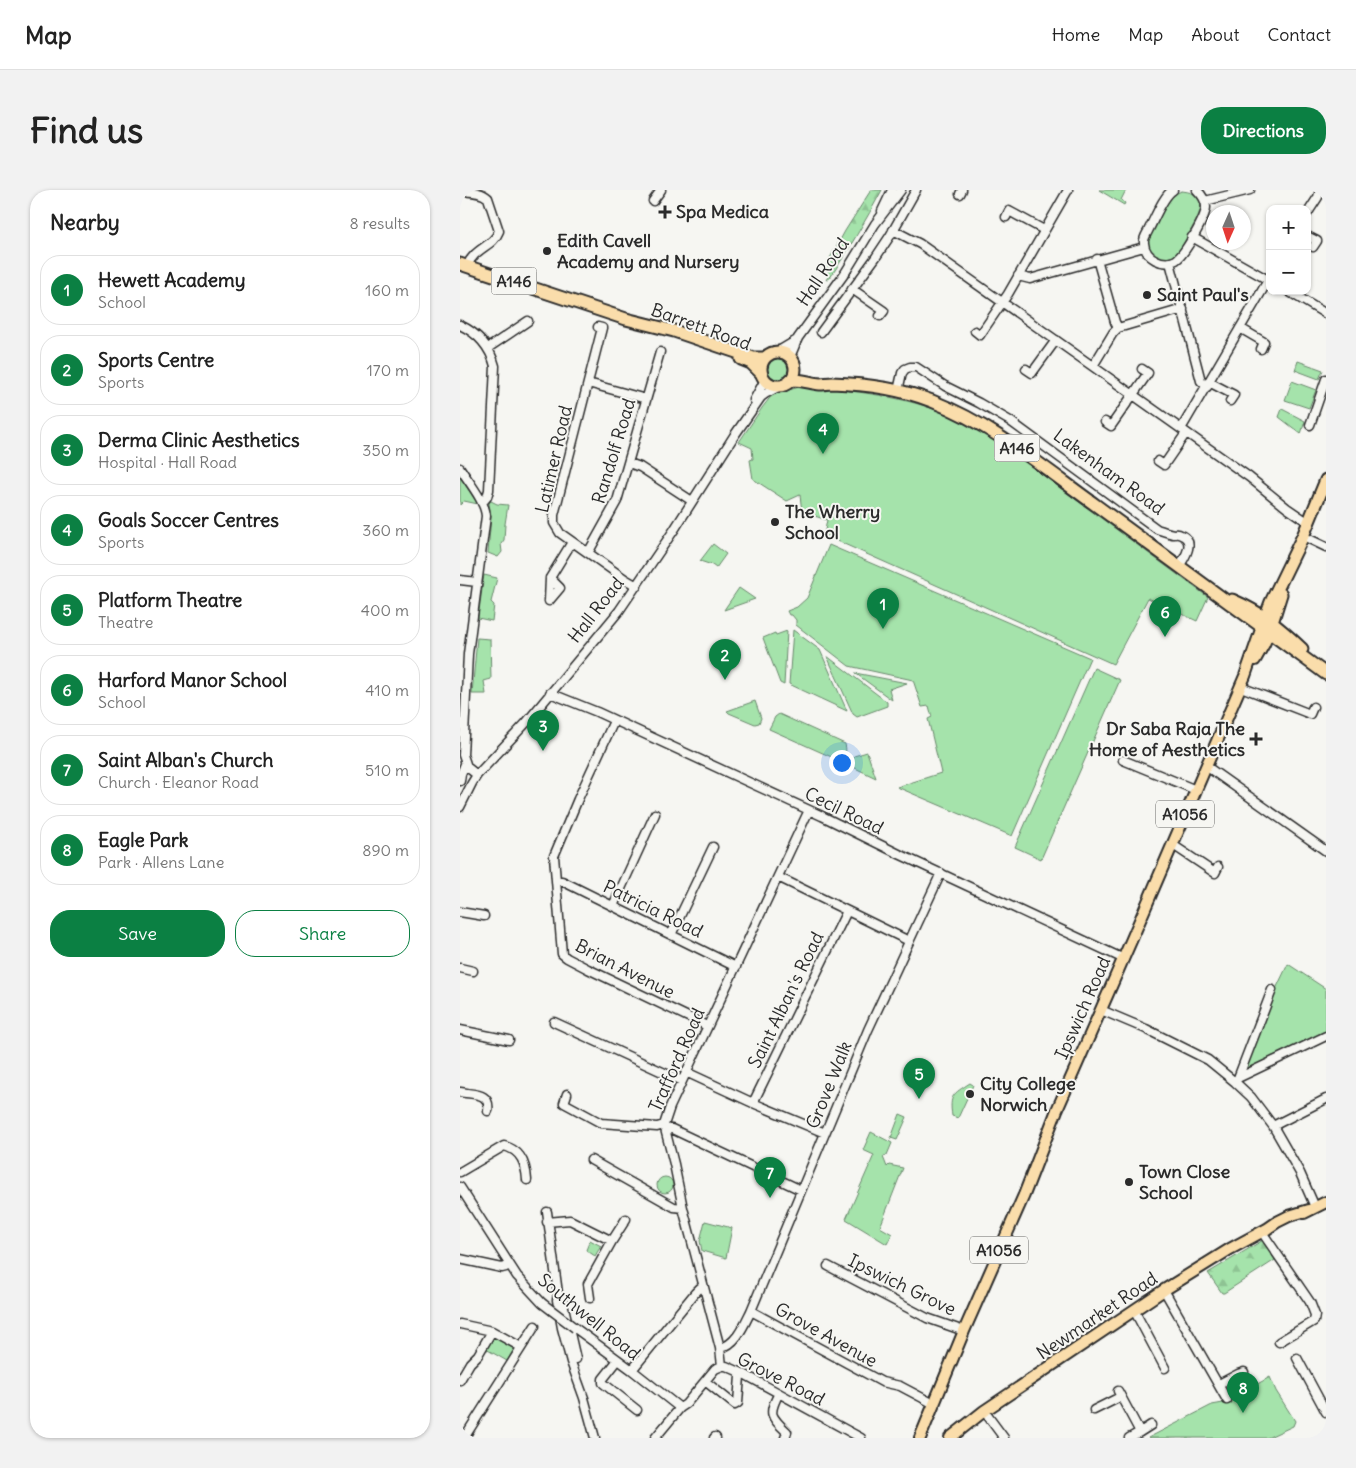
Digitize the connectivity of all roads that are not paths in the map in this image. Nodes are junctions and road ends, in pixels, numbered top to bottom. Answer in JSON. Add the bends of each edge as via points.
{"nodes":[{"id":1,"x":892,"y":190,"type":"edge"},
{"id":2,"x":901,"y":190,"type":"edge"},
{"id":3,"x":916,"y":190,"type":"edge"},
{"id":4,"x":1068,"y":190,"type":"edge"},
{"id":5,"x":1174,"y":190,"type":"edge"},
{"id":6,"x":1197,"y":190,"type":"edge"},
{"id":7,"x":1250,"y":190,"type":"edge"},
{"id":8,"x":1320,"y":190,"type":"edge"},
{"id":9,"x":460,"y":191,"type":"edge"},
{"id":10,"x":661,"y":194,"type":"edge"},
{"id":11,"x":653,"y":201,"type":"dead end"},
{"id":12,"x":1205,"y":201,"type":"junction"},
{"id":13,"x":1311,"y":208,"type":"edge"},
{"id":14,"x":1010,"y":211,"type":"dead end"},
{"id":15,"x":875,"y":224,"type":"junction"},
{"id":16,"x":893,"y":230,"type":"junction"},
{"id":17,"x":1044,"y":230,"type":"junction"},
{"id":18,"x":1192,"y":236,"type":"junction"},
{"id":19,"x":1311,"y":238,"type":"edge"},
{"id":20,"x":1317,"y":242,"type":"dead end"},
{"id":21,"x":1144,"y":247,"type":"junction"},
{"id":22,"x":1097,"y":260,"type":"junction"},
{"id":23,"x":1170,"y":262,"type":"junction"},
{"id":24,"x":463,"y":265,"type":"edge"},
{"id":25,"x":1018,"y":276,"type":"junction"},
{"id":26,"x":1266,"y":277,"type":"edge"},
{"id":27,"x":1266,"y":284,"type":"edge"},
{"id":28,"x":852,"y":289,"type":"junction"},
{"id":29,"x":1295,"y":295,"type":"edge"},
{"id":30,"x":1003,"y":303,"type":"junction"},
{"id":31,"x":1183,"y":309,"type":"junction"},
{"id":32,"x":884,"y":310,"type":"dead end"},
{"id":33,"x":1326,"y":314,"type":"edge"},
{"id":34,"x":626,"y":319,"type":"junction"},
{"id":35,"x":528,"y":321,"type":"dead end"},
{"id":36,"x":460,"y":325,"type":"edge"},
{"id":37,"x":603,"y":328,"type":"dead end"},
{"id":38,"x":1118,"y":328,"type":"junction"},
{"id":39,"x":1240,"y":328,"type":"junction"},
{"id":40,"x":821,"y":332,"type":"dead end"},
{"id":41,"x":980,"y":335,"type":"dead end"},
{"id":42,"x":798,"y":338,"type":"junction"},
{"id":43,"x":1056,"y":340,"type":"junction"},
{"id":44,"x":1264,"y":342,"type":"dead end"},
{"id":45,"x":488,"y":348,"type":"junction"},
{"id":46,"x":660,"y":352,"type":"dead end"},
{"id":47,"x":777,"y":352,"type":"junction"},
{"id":48,"x":765,"y":358,"type":"junction"},
{"id":49,"x":792,"y":360,"type":"junction"},
{"id":50,"x":1093,"y":366,"type":"junction"},
{"id":51,"x":1032,"y":373,"type":"dead end"},
{"id":52,"x":1148,"y":373,"type":"dead end"},
{"id":53,"x":763,"y":376,"type":"junction"},
{"id":54,"x":1326,"y":379,"type":"edge"},
{"id":55,"x":786,"y":383,"type":"junction"},
{"id":56,"x":830,"y":383,"type":"junction"},
{"id":57,"x":588,"y":384,"type":"junction"},
{"id":58,"x":1208,"y":384,"type":"junction"},
{"id":59,"x":898,"y":391,"type":"junction"},
{"id":60,"x":1133,"y":394,"type":"junction"},
{"id":61,"x":1234,"y":395,"type":"dead end"},
{"id":62,"x":646,"y":399,"type":"junction"},
{"id":63,"x":743,"y":422,"type":"junction"},
{"id":64,"x":1313,"y":423,"type":"dead end"},
{"id":65,"x":1111,"y":426,"type":"dead end"},
{"id":66,"x":1184,"y":431,"type":"junction"},
{"id":67,"x":629,"y":463,"type":"junction"},
{"id":68,"x":1164,"y":465,"type":"dead end"},
{"id":69,"x":460,"y":468,"type":"edge"},
{"id":70,"x":1326,"y":480,"type":"edge"},
{"id":71,"x":692,"y":501,"type":"junction"},
{"id":72,"x":482,"y":503,"type":"junction"},
{"id":73,"x":1309,"y":523,"type":"junction"},
{"id":74,"x":1303,"y":536,"type":"junction"},
{"id":75,"x":572,"y":542,"type":"junction"},
{"id":76,"x":1326,"y":547,"type":"edge"},
{"id":77,"x":588,"y":553,"type":"junction"},
{"id":78,"x":1179,"y":566,"type":"junction"},
{"id":79,"x":550,"y":578,"type":"dead end"},
{"id":80,"x":460,"y":580,"type":"edge"},
{"id":81,"x":477,"y":582,"type":"junction"},
{"id":82,"x":637,"y":586,"type":"junction"},
{"id":83,"x":1267,"y":625,"type":"junction"},
{"id":84,"x":1326,"y":673,"type":"edge"},
{"id":85,"x":1241,"y":687,"type":"junction"},
{"id":86,"x":550,"y":693,"type":"junction"},
{"id":87,"x":463,"y":695,"type":"edge"},
{"id":88,"x":1313,"y":707,"type":"dead end"},
{"id":89,"x":614,"y":721,"type":"junction"},
{"id":90,"x":461,"y":755,"type":"edge"},
{"id":91,"x":1124,"y":760,"type":"dead end"},
{"id":92,"x":465,"y":764,"type":"junction"},
{"id":93,"x":1206,"y":766,"type":"junction"},
{"id":94,"x":477,"y":775,"type":"junction"},
{"id":95,"x":460,"y":781,"type":"edge"},
{"id":96,"x":1196,"y":790,"type":"junction"},
{"id":97,"x":460,"y":807,"type":"edge"},
{"id":98,"x":809,"y":810,"type":"junction"},
{"id":99,"x":656,"y":814,"type":"dead end"},
{"id":100,"x":1172,"y":845,"type":"junction"},
{"id":101,"x":713,"y":847,"type":"dead end"},
{"id":102,"x":1326,"y":851,"type":"edge"},
{"id":103,"x":941,"y":874,"type":"junction"},
{"id":104,"x":1214,"y":874,"type":"dead end"},
{"id":105,"x":778,"y":877,"type":"junction"},
{"id":106,"x":556,"y":881,"type":"junction"},
{"id":107,"x":613,"y":906,"type":"junction"},
{"id":108,"x":847,"y":911,"type":"junction"},
{"id":109,"x":460,"y":912,"type":"edge"},
{"id":110,"x":484,"y":916,"type":"dead end"},
{"id":111,"x":671,"y":935,"type":"junction"},
{"id":112,"x":909,"y":941,"type":"junction"},
{"id":113,"x":1124,"y":959,"type":"junction"},
{"id":114,"x":736,"y":967,"type":"junction"},
{"id":115,"x":460,"y":968,"type":"edge"},
{"id":116,"x":473,"y":971,"type":"dead end"},
{"id":117,"x":1272,"y":990,"type":"dead end"},
{"id":118,"x":1101,"y":1010,"type":"junction"},
{"id":119,"x":554,"y":1022,"type":"dead end"},
{"id":120,"x":708,"y":1026,"type":"junction"},
{"id":121,"x":460,"y":1030,"type":"edge"},
{"id":122,"x":1326,"y":1036,"type":"edge"},
{"id":123,"x":509,"y":1040,"type":"dead end"},
{"id":124,"x":686,"y":1072,"type":"junction"},
{"id":125,"x":1236,"y":1080,"type":"junction"},
{"id":126,"x":682,"y":1081,"type":"junction"},
{"id":127,"x":460,"y":1092,"type":"edge"},
{"id":128,"x":567,"y":1094,"type":"dead end"},
{"id":129,"x":1326,"y":1099,"type":"edge"},
{"id":130,"x":753,"y":1103,"type":"junction"},
{"id":131,"x":488,"y":1111,"type":"dead end"},
{"id":132,"x":1273,"y":1126,"type":"junction"},
{"id":133,"x":664,"y":1127,"type":"junction"},
{"id":134,"x":825,"y":1133,"type":"junction"},
{"id":135,"x":591,"y":1160,"type":"dead end"},
{"id":136,"x":460,"y":1172,"type":"edge"},
{"id":137,"x":527,"y":1180,"type":"dead end"},
{"id":138,"x":460,"y":1187,"type":"edge"},
{"id":139,"x":801,"y":1190,"type":"junction"},
{"id":140,"x":1326,"y":1202,"type":"edge"},
{"id":141,"x":683,"y":1208,"type":"junction"},
{"id":142,"x":1312,"y":1208,"type":"junction"},
{"id":143,"x":546,"y":1212,"type":"dead end"},
{"id":144,"x":626,"y":1219,"type":"dead end"},
{"id":145,"x":547,"y":1222,"type":"junction"},
{"id":146,"x":1265,"y":1230,"type":"junction"},
{"id":147,"x":612,"y":1241,"type":"junction"},
{"id":148,"x":460,"y":1259,"type":"edge"},
{"id":149,"x":509,"y":1265,"type":"junction"},
{"id":150,"x":828,"y":1266,"type":"dead end"},
{"id":151,"x":703,"y":1286,"type":"junction"},
{"id":152,"x":1164,"y":1290,"type":"junction"},
{"id":153,"x":590,"y":1298,"type":"dead end"},
{"id":154,"x":1134,"y":1310,"type":"junction"},
{"id":155,"x":751,"y":1311,"type":"junction"},
{"id":156,"x":460,"y":1324,"type":"edge"},
{"id":157,"x":535,"y":1326,"type":"dead end"},
{"id":158,"x":492,"y":1331,"type":"junction"},
{"id":159,"x":964,"y":1331,"type":"junction"},
{"id":160,"x":1279,"y":1342,"type":"dead end"},
{"id":161,"x":521,"y":1347,"type":"junction"},
{"id":162,"x":720,"y":1348,"type":"junction"},
{"id":163,"x":1297,"y":1358,"type":"dead end"},
{"id":164,"x":618,"y":1360,"type":"junction"},
{"id":165,"x":722,"y":1366,"type":"junction"},
{"id":166,"x":1165,"y":1368,"type":"dead end"},
{"id":167,"x":632,"y":1370,"type":"junction"},
{"id":168,"x":1244,"y":1372,"type":"dead end"},
{"id":169,"x":742,"y":1373,"type":"junction"},
{"id":170,"x":460,"y":1380,"type":"edge"},
{"id":171,"x":705,"y":1380,"type":"junction"},
{"id":172,"x":1219,"y":1384,"type":"junction"},
{"id":173,"x":779,"y":1393,"type":"junction"},
{"id":174,"x":1227,"y":1400,"type":"dead end"},
{"id":175,"x":934,"y":1404,"type":"junction"},
{"id":176,"x":680,"y":1408,"type":"junction"},
{"id":177,"x":637,"y":1410,"type":"dead end"},
{"id":178,"x":1094,"y":1410,"type":"dead end"},
{"id":179,"x":984,"y":1411,"type":"junction"},
{"id":180,"x":1326,"y":1412,"type":"edge"},
{"id":181,"x":1151,"y":1425,"type":"dead end"},
{"id":182,"x":1140,"y":1432,"type":"junction"},
{"id":183,"x":464,"y":1438,"type":"edge"},
{"id":184,"x":595,"y":1438,"type":"edge"},
{"id":185,"x":655,"y":1438,"type":"edge"},
{"id":186,"x":785,"y":1438,"type":"edge"},
{"id":187,"x":861,"y":1438,"type":"edge"},
{"id":188,"x":920,"y":1438,"type":"edge"},
{"id":189,"x":950,"y":1438,"type":"edge"},
{"id":190,"x":1004,"y":1438,"type":"edge"},
{"id":191,"x":1129,"y":1438,"type":"edge"}],
"edges":[{"from":1,"to":15,"type":"street","name":"Hall Road"},
{"from":2,"to":15,"type":"street","name":"Hall Road"},
{"from":3,"to":16,"type":"street","name":"Hall Road"},
{"from":4,"to":17,"type":"street"},
{"from":5,"to":21,"type":"street","via":[[1167,196],[1144,238]]},
{"from":6,"to":12,"type":"street"},
{"from":7,"to":12,"type":"street"},
{"from":8,"to":13,"type":"street"},
{"from":9,"to":24,"type":"street","via":[[479,193],[488,198],[499,227],[498,235]]},
{"from":10,"to":11,"type":"street"},
{"from":12,"to":18,"type":"street","via":[[1205,214]]},
{"from":14,"to":17,"type":"street"},
{"from":15,"to":42,"type":"street","name":"Hall Road"},
{"from":16,"to":28,"type":"street","name":"Hall Road"},
{"from":16,"to":30,"type":"street","via":[[920,244]]},
{"from":17,"to":25,"type":"street"},
{"from":18,"to":23,"type":"street","via":[[1177,259]]},
{"from":18,"to":26,"type":"street"},
{"from":19,"to":20,"type":"street"},
{"from":21,"to":22,"type":"street"},
{"from":21,"to":23,"type":"street","via":[[1154,260]]},
{"from":22,"to":25,"type":"street","via":[[1030,279]]},
{"from":22,"to":38,"type":"street"},
{"from":23,"to":31,"type":"street"},
{"from":24,"to":34,"type":"highway","name":"Barrett Road","number":"A146"},
{"from":25,"to":30,"type":"street"},
{"from":27,"to":39,"type":"street"},
{"from":28,"to":32,"type":"street","name":"Hall Road"},
{"from":28,"to":40,"type":"street","name":"Hall Road"},
{"from":29,"to":33,"type":"street"},
{"from":30,"to":41,"type":"street"},
{"from":30,"to":43,"type":"street"},
{"from":31,"to":38,"type":"street"},
{"from":31,"to":58,"type":"street","via":[[1201,381]]},
{"from":34,"to":48,"type":"highway","name":"Barrett Road","number":"A146","via":[[674,331],[753,358]]},
{"from":34,"to":53,"type":"highway","name":"Barrett Road","number":"A146","via":[[750,363]]},
{"from":35,"to":45,"type":"street"},
{"from":36,"to":45,"type":"street"},
{"from":37,"to":57,"type":"street","name":"Latimer Road"},
{"from":38,"to":50,"type":"street"},
{"from":39,"to":44,"type":"street"},
{"from":39,"to":58,"type":"street"},
{"from":42,"to":47,"type":"street","name":"Hall Road"},
{"from":42,"to":49,"type":"street","name":"Hall Road"},
{"from":43,"to":50,"type":"street"},
{"from":43,"to":51,"type":"street"},
{"from":45,"to":72,"type":"street","via":[[496,377],[489,490]]},
{"from":46,"to":62,"type":"street","name":"Randolf Road"},
{"from":47,"to":48,"type":"highway","name":"Hall Road"},
{"from":47,"to":49,"type":"highway","number":"A146"},
{"from":48,"to":53,"type":"highway","name":"Hall Road"},
{"from":49,"to":55,"type":"highway","name":"Hall Road","via":[[795,371]]},
{"from":49,"to":56,"type":"highway","name":"Lakenham Road","number":"A146","via":[[807,375]]},
{"from":50,"to":60,"type":"street"},
{"from":52,"to":60,"type":"street"},
{"from":53,"to":55,"type":"highway","number":"A146","via":[[776,386]]},
{"from":53,"to":63,"type":"street","name":"Hall Road","via":[[759,393]]},
{"from":54,"to":64,"type":"street"},
{"from":55,"to":56,"type":"highway","name":"Lakenham Road","number":"A146","via":[[796,380]]},
{"from":55,"to":63,"type":"street","name":"Hall Road","via":[[761,397]]},
{"from":56,"to":59,"type":"highway","name":"Lakenham Road","number":"A146"},
{"from":57,"to":62,"type":"street"},
{"from":57,"to":75,"type":"street","name":"Latimer Road","via":[[554,515],[556,528]]},
{"from":58,"to":61,"type":"street"},
{"from":58,"to":66,"type":"street"},
{"from":59,"to":78,"type":"highway","name":"Lakenham Road","number":"A146","via":[[932,401],[995,433]]},
{"from":59,"to":78,"type":"street","name":"Lakenham Road","via":[[902,373],[916,367],[1010,421],[1157,529],[1184,536],[1188,545]]},
{"from":60,"to":65,"type":"street"},
{"from":60,"to":66,"type":"street"},
{"from":62,"to":67,"type":"street","name":"Randolf Road"},
{"from":63,"to":71,"type":"street","name":"Hall Road"},
{"from":66,"to":68,"type":"street"},
{"from":66,"to":73,"type":"street"},
{"from":67,"to":71,"type":"street"},
{"from":67,"to":77,"type":"street","name":"Randolf Road","via":[[618,501]]},
{"from":69,"to":72,"type":"street"},
{"from":70,"to":73,"type":"highway","name":"Ipswich Road"},
{"from":71,"to":82,"type":"street","name":"Hall Road"},
{"from":72,"to":81,"type":"street","via":[[486,516]]},
{"from":73,"to":74,"type":"highway","name":"Ipswich Road"},
{"from":74,"to":76,"type":"street"},
{"from":74,"to":83,"type":"highway","name":"Ipswich Road","via":[[1271,602]]},
{"from":75,"to":77,"type":"street","name":"Latimer Road"},
{"from":75,"to":79,"type":"street"},
{"from":77,"to":82,"type":"street","name":"Latimer Road"},
{"from":78,"to":83,"type":"highway","name":"Lakenham Road","number":"A146","via":[[1214,592],[1251,609]]},
{"from":80,"to":81,"type":"street"},
{"from":81,"to":87,"type":"street"},
{"from":82,"to":86,"type":"street","name":"Hall Road"},
{"from":83,"to":84,"type":"highway","name":"Lakenham Road","via":[[1281,629]]},
{"from":83,"to":85,"type":"main road","name":"Ipswich Road","number":"A1056"},
{"from":85,"to":88,"type":"street","via":[[1310,714]]},
{"from":85,"to":93,"type":"main road","name":"Ipswich Road","number":"A1056"},
{"from":86,"to":89,"type":"street","name":"Cecil Road"},
{"from":86,"to":94,"type":"street","name":"Hall Road"},
{"from":87,"to":90,"type":"street"},
{"from":89,"to":98,"type":"street","name":"Cecil Road"},
{"from":89,"to":106,"type":"street","name":"Brian Avenue","via":[[554,856]]},
{"from":90,"to":92,"type":"street"},
{"from":91,"to":96,"type":"street"},
{"from":92,"to":94,"type":"street"},
{"from":92,"to":95,"type":"street"},
{"from":93,"to":96,"type":"main road","name":"Ipswich Road","number":"A1056"},
{"from":93,"to":102,"type":"street"},
{"from":94,"to":97,"type":"street","name":"Hall Road"},
{"from":96,"to":100,"type":"main road","name":"Ipswich Road","number":"A1056"},
{"from":98,"to":103,"type":"street","name":"Cecil Road"},
{"from":98,"to":105,"type":"street","name":"Trafford Road"},
{"from":99,"to":107,"type":"street"},
{"from":100,"to":104,"type":"street"},
{"from":100,"to":113,"type":"main road","name":"Ipswich Road","number":"A1056"},
{"from":101,"to":111,"type":"street"},
{"from":103,"to":112,"type":"street","name":"Grove Walk"},
{"from":103,"to":113,"type":"street","name":"Cecil Road"},
{"from":105,"to":108,"type":"street"},
{"from":105,"to":114,"type":"street","name":"Trafford Road"},
{"from":106,"to":107,"type":"street","name":"Patricia Road"},
{"from":106,"to":120,"type":"street","name":"Brian Avenue","via":[[562,954],[566,958]]},
{"from":107,"to":111,"type":"street","name":"Patricia Road"},
{"from":108,"to":112,"type":"street"},
{"from":108,"to":130,"type":"street","name":"Saint Alban's Road"},
{"from":109,"to":110,"type":"street"},
{"from":111,"to":114,"type":"street","name":"Patricia Road"},
{"from":112,"to":134,"type":"street","name":"Grove Walk"},
{"from":113,"to":118,"type":"main road","name":"Ipswich Road","number":"A1056"},
{"from":114,"to":120,"type":"street","name":"Trafford Road"},
{"from":115,"to":116,"type":"street"},
{"from":117,"to":125,"type":"street"},
{"from":118,"to":125,"type":"street","via":[[1208,1060]]},
{"from":118,"to":159,"type":"main road","name":"Ipswich Road","number":"A1056"},
{"from":119,"to":126,"type":"street"},
{"from":120,"to":124,"type":"street","name":"Trafford Road"},
{"from":121,"to":123,"type":"street"},
{"from":122,"to":125,"type":"street"},
{"from":124,"to":126,"type":"street","name":"Trafford Road"},
{"from":124,"to":130,"type":"street"},
{"from":125,"to":132,"type":"street"},
{"from":126,"to":133,"type":"street","name":"Trafford Road"},
{"from":127,"to":131,"type":"street","via":[[487,1099]]},
{"from":128,"to":133,"type":"street","via":[[562,1104],[601,1123]]},
{"from":129,"to":132,"type":"street"},
{"from":130,"to":134,"type":"street"},
{"from":132,"to":142,"type":"street","via":[[1300,1173]]},
{"from":133,"to":139,"type":"street"},
{"from":133,"to":141,"type":"street","name":"Trafford Road"},
{"from":134,"to":139,"type":"street","name":"Grove Walk"},
{"from":135,"to":141,"type":"street","via":[[674,1207]]},
{"from":136,"to":137,"type":"street","via":[[504,1146],[523,1159]]},
{"from":138,"to":149,"type":"street","name":"Southwell Road"},
{"from":139,"to":155,"type":"street","name":"Grove Walk"},
{"from":140,"to":142,"type":"main road","name":"Newmarket Road"},
{"from":141,"to":151,"type":"street","name":"Trafford Road"},
{"from":142,"to":146,"type":"main road","name":"Newmarket Road","via":[[1280,1227]]},
{"from":143,"to":145,"type":"street"},
{"from":144,"to":147,"type":"street"},
{"from":145,"to":147,"type":"street","via":[[570,1220]]},
{"from":145,"to":184,"type":"street","via":[[562,1328]]},
{"from":146,"to":152,"type":"main road","name":"Newmarket Road"},
{"from":146,"to":160,"type":"street","via":[[1315,1314],[1314,1320]]},
{"from":147,"to":153,"type":"street","via":[[588,1284]]},
{"from":148,"to":149,"type":"street","via":[[502,1268]]},
{"from":149,"to":164,"type":"street","name":"Southwell Road","bridge":true,"via":[[542,1303]]},
{"from":150,"to":159,"type":"street","name":"Ipswich Grove","via":[[927,1318]]},
{"from":151,"to":162,"type":"street","name":"Trafford Road"},
{"from":151,"to":167,"type":"street"},
{"from":152,"to":154,"type":"main road","name":"Newmarket Road"},
{"from":152,"to":172,"type":"street"},
{"from":154,"to":166,"type":"street"},
{"from":154,"to":179,"type":"main road","name":"Newmarket Road"},
{"from":155,"to":162,"type":"street","name":"Grove Avenue","via":[[731,1343]]},
{"from":155,"to":175,"type":"street","name":"Grove Avenue","via":[[882,1382],[900,1386]]},
{"from":156,"to":158,"type":"street"},
{"from":157,"to":161,"type":"street"},
{"from":158,"to":161,"type":"street"},
{"from":158,"to":170,"type":"street"},
{"from":159,"to":175,"type":"main road","name":"Ipswich Road","number":"A1056"},
{"from":161,"to":183,"type":"street"},
{"from":162,"to":165,"type":"street","name":"Trafford Road"},
{"from":163,"to":180,"type":"street"},
{"from":164,"to":167,"type":"street","name":"Southwell Road"},
{"from":164,"to":177,"type":"street","via":[[603,1383]]},
{"from":165,"to":169,"type":"street","name":"Grove Road"},
{"from":165,"to":171,"type":"street","name":"Grove Road"},
{"from":167,"to":176,"type":"street","name":"Southwell Road"},
{"from":168,"to":172,"type":"street"},
{"from":169,"to":171,"type":"street","via":[[738,1403],[735,1405]]},
{"from":169,"to":173,"type":"street","name":"Grove Road"},
{"from":171,"to":176,"type":"street","name":"Grove Road"},
{"from":172,"to":174,"type":"street"},
{"from":173,"to":186,"type":"street","via":[[771,1414],[787,1432]]},
{"from":173,"to":187,"type":"street","name":"Grove Road"},
{"from":175,"to":188,"type":"main road","name":"Ipswich Road","number":"A1056"},
{"from":176,"to":185,"type":"street","name":"Grove Road"},
{"from":178,"to":182,"type":"street","via":[[1119,1394]]},
{"from":179,"to":189,"type":"main road","name":"Newmarket Road"},
{"from":179,"to":190,"type":"street"},
{"from":181,"to":182,"type":"street"},
{"from":182,"to":191,"type":"street"}]}
